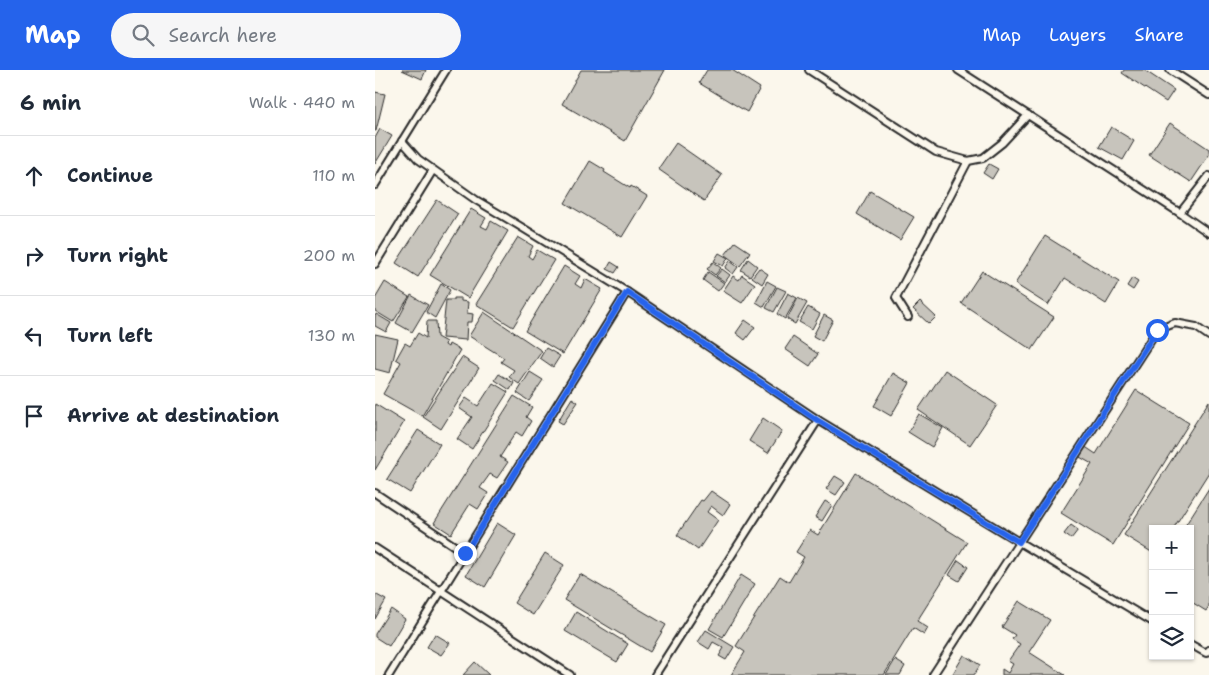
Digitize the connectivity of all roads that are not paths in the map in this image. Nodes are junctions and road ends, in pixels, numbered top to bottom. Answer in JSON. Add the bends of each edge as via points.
{"nodes":[{"id":1,"x":447,"y":70,"type":"edge"},
{"id":2,"x":809,"y":70,"type":"edge"},
{"id":3,"x":958,"y":70,"type":"edge"},
{"id":4,"x":1170,"y":70,"type":"edge"},
{"id":5,"x":1209,"y":95,"type":"edge"},
{"id":6,"x":1028,"y":115,"type":"junction"},
{"id":7,"x":402,"y":141,"type":"junction"},
{"id":8,"x":968,"y":161,"type":"junction"},
{"id":9,"x":433,"y":170,"type":"junction"},
{"id":10,"x":1209,"y":176,"type":"edge"},
{"id":11,"x":375,"y":185,"type":"edge"},
{"id":12,"x":1179,"y":213,"type":"junction"},
{"id":13,"x":1209,"y":233,"type":"edge"},
{"id":14,"x":375,"y":264,"type":"edge"},
{"id":15,"x":627,"y":292,"type":"junction"},
{"id":16,"x":908,"y":317,"type":"dead end"},
{"id":17,"x":1209,"y":336,"type":"edge"},
{"id":18,"x":817,"y":420,"type":"junction"},
{"id":19,"x":375,"y":493,"type":"edge"},
{"id":20,"x":1019,"y":542,"type":"junction"},
{"id":21,"x":375,"y":548,"type":"edge"},
{"id":22,"x":465,"y":553,"type":"junction"},
{"id":23,"x":441,"y":592,"type":"junction"},
{"id":24,"x":1149,"y":620,"type":"edge"},
{"id":25,"x":1194,"y":646,"type":"edge"},
{"id":26,"x":1209,"y":650,"type":"edge"},
{"id":27,"x":389,"y":675,"type":"edge"},
{"id":28,"x":570,"y":675,"type":"edge"},
{"id":29,"x":655,"y":675,"type":"edge"},
{"id":30,"x":933,"y":675,"type":"edge"}],
"edges":[{"from":1,"to":7,"type":"lane"},
{"from":2,"to":8,"type":"lane","via":[[936,152]]},
{"from":3,"to":6,"type":"lane"},
{"from":4,"to":5,"type":"lane"},
{"from":6,"to":8,"type":"lane","via":[[983,158]]},
{"from":6,"to":12,"type":"lane"},
{"from":7,"to":9,"type":"lane"},
{"from":7,"to":11,"type":"lane"},
{"from":8,"to":16,"type":"lane","via":[[896,298]]},
{"from":9,"to":14,"type":"lane"},
{"from":9,"to":15,"type":"lane","via":[[476,200]]},
{"from":10,"to":12,"type":"lane"},
{"from":12,"to":13,"type":"lane"},
{"from":15,"to":18,"type":"lane"},
{"from":15,"to":22,"type":"lane"},
{"from":17,"to":20,"type":"lane","via":[[1195,327],[1175,323],[1157,330]]},
{"from":18,"to":20,"type":"lane"},
{"from":18,"to":29,"type":"lane"},
{"from":19,"to":22,"type":"lane"},
{"from":20,"to":24,"type":"lane"},
{"from":20,"to":30,"type":"lane"},
{"from":21,"to":23,"type":"lane"},
{"from":22,"to":23,"type":"lane"},
{"from":23,"to":27,"type":"lane"},
{"from":23,"to":28,"type":"lane"},
{"from":25,"to":26,"type":"lane","via":[[1206,653]]}]}
